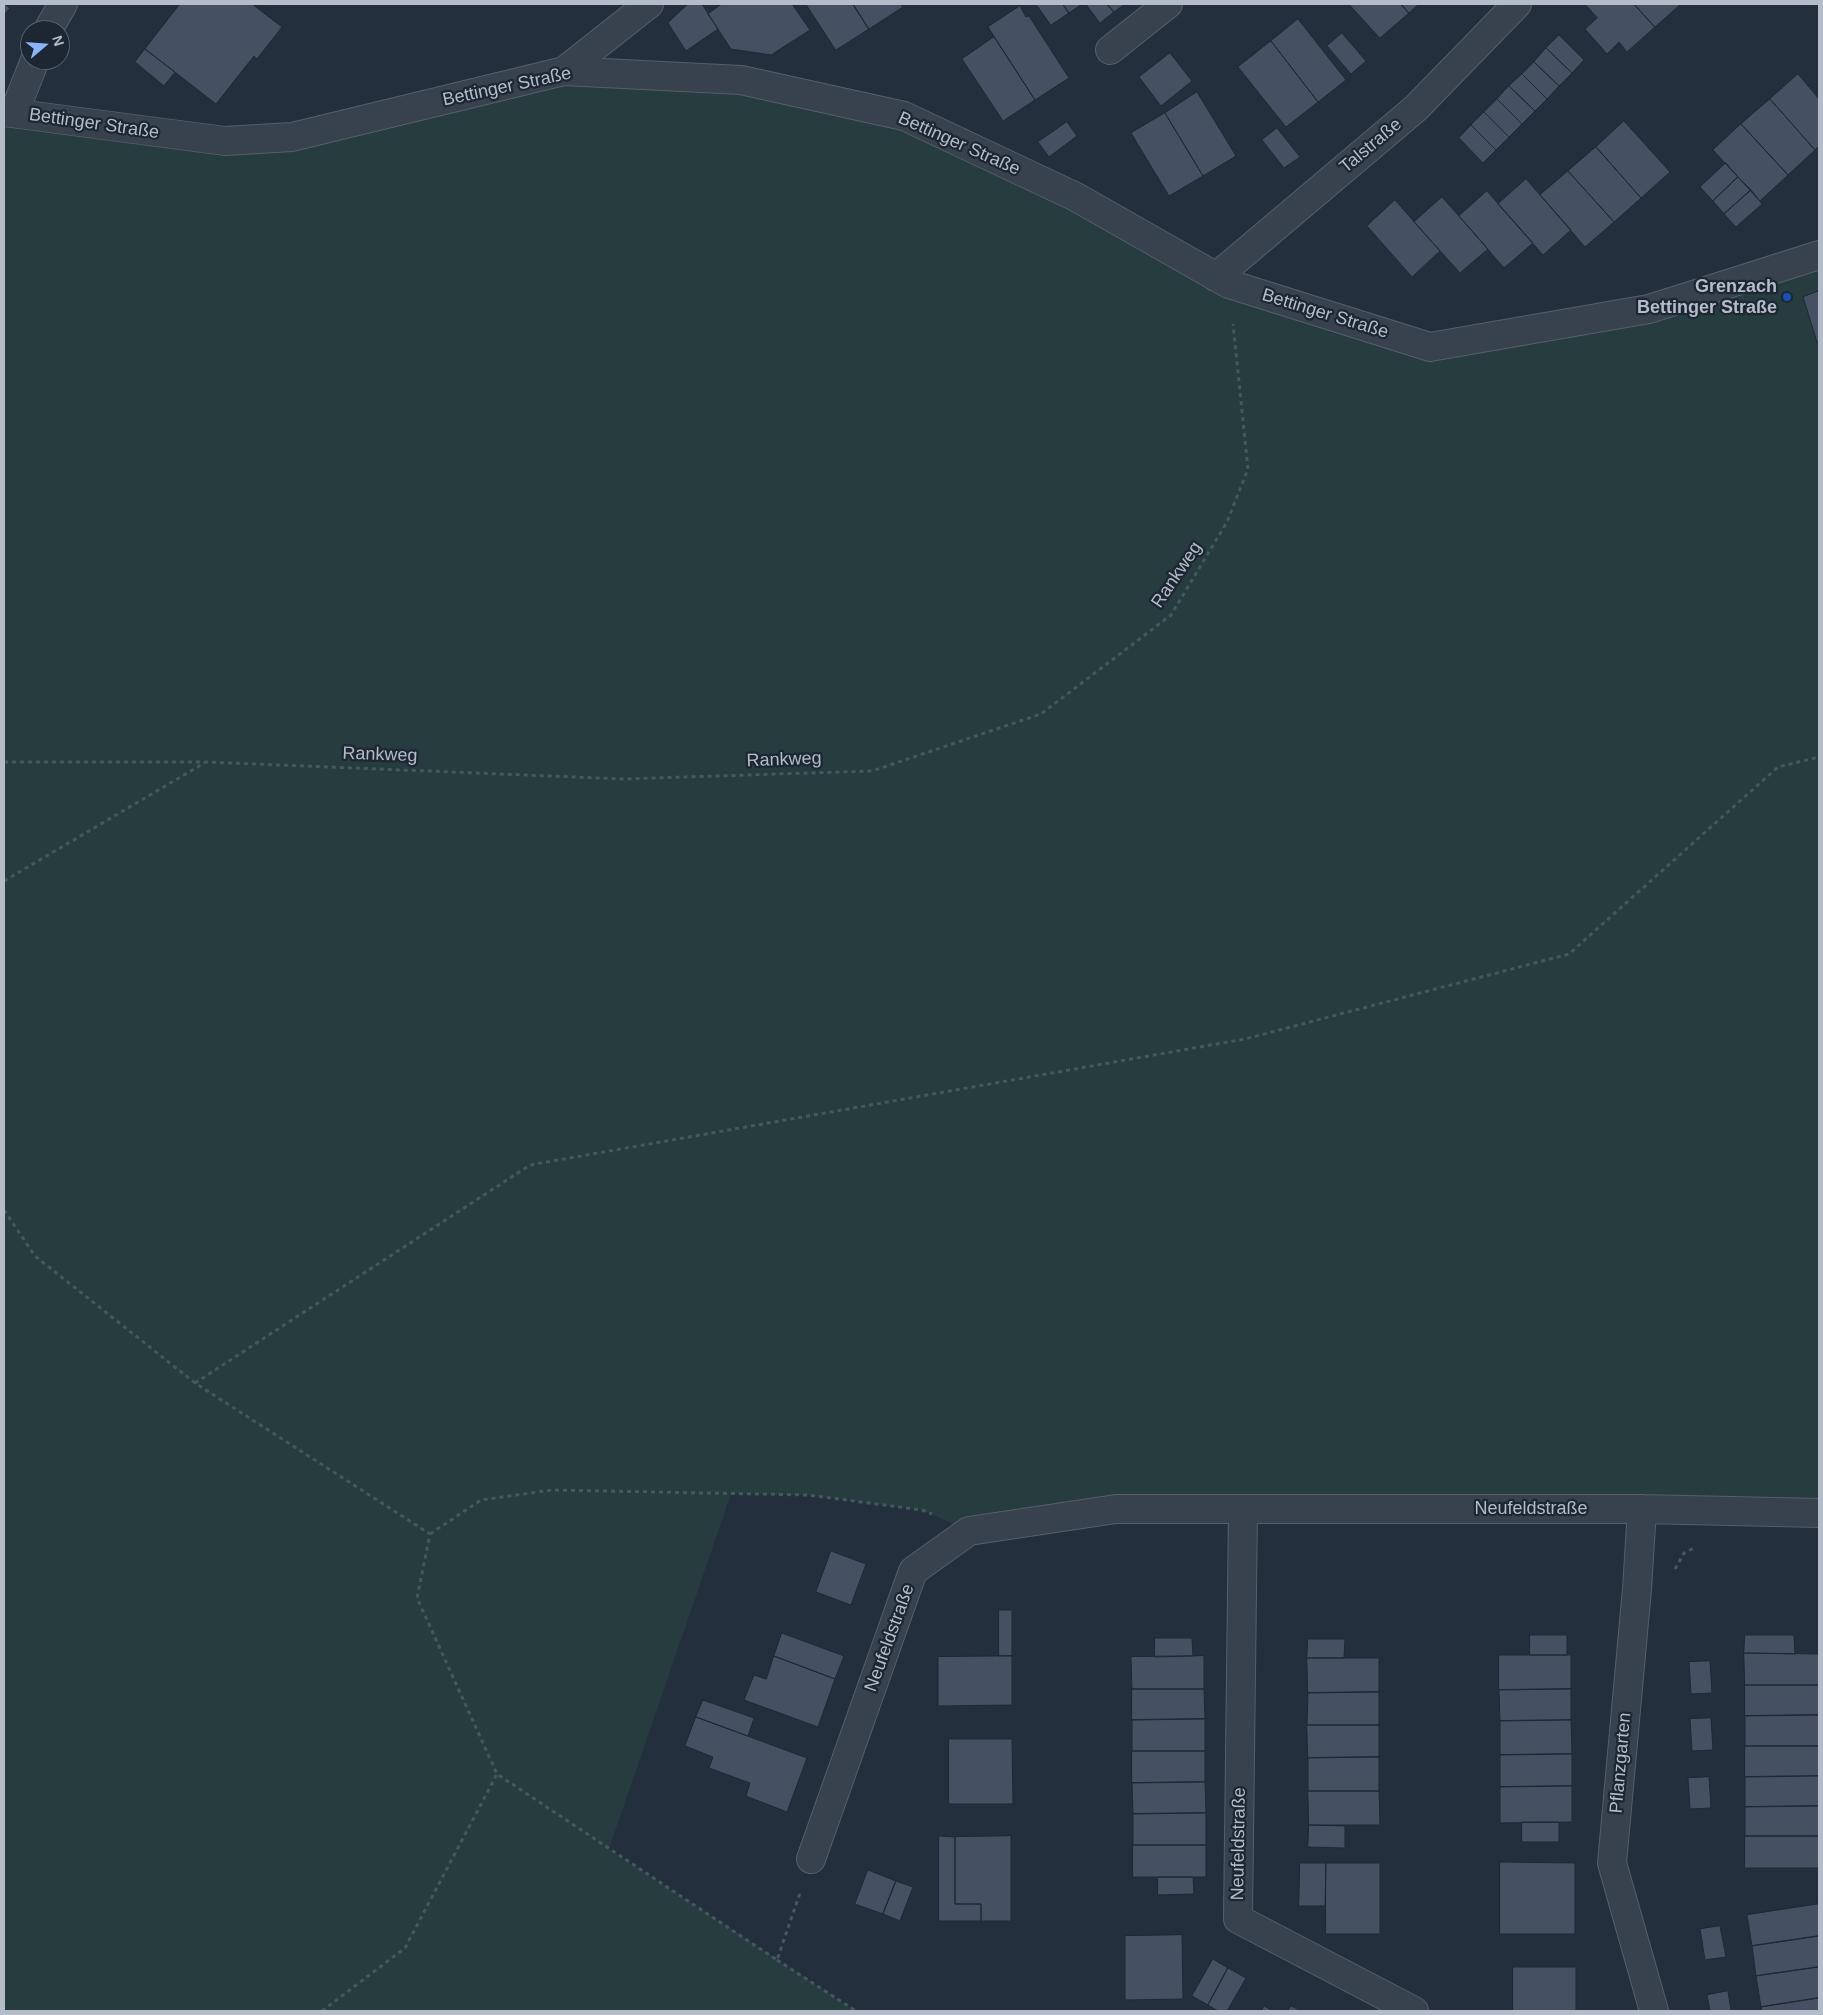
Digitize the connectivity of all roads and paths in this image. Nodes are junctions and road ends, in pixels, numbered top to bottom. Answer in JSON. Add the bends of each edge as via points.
{"nodes":[{"id":1,"x":63,"y":4,"type":"edge"},
{"id":2,"x":649,"y":4,"type":"edge"},
{"id":3,"x":1168,"y":4,"type":"edge"},
{"id":4,"x":1516,"y":4,"type":"edge"},
{"id":5,"x":54,"y":20,"type":"edge"},
{"id":6,"x":1110,"y":50,"type":"dead end"},
{"id":7,"x":30,"y":70,"type":"edge"},
{"id":8,"x":564,"y":71,"type":"junction"},
{"id":9,"x":9,"y":113,"type":"edge"},
{"id":10,"x":1819,"y":256,"type":"edge"},
{"id":11,"x":1222,"y":280,"type":"junction"},
{"id":12,"x":1819,"y":757,"type":"edge"},
{"id":13,"x":4,"y":762,"type":"edge"},
{"id":14,"x":206,"y":762,"type":"junction"},
{"id":15,"x":4,"y":881,"type":"edge"},
{"id":16,"x":4,"y":1210,"type":"edge"},
{"id":17,"x":194,"y":1383,"type":"junction"},
{"id":18,"x":1243,"y":1509,"type":"junction"},
{"id":19,"x":1642,"y":1509,"type":"junction"},
{"id":20,"x":1819,"y":1513,"type":"edge"},
{"id":21,"x":969,"y":1531,"type":"junction"},
{"id":22,"x":430,"y":1534,"type":"junction"},
{"id":23,"x":1699,"y":1546,"type":"dead end"},
{"id":24,"x":1637,"y":1589,"type":"junction"},
{"id":25,"x":497,"y":1774,"type":"junction"},
{"id":26,"x":811,"y":1859,"type":"joint"},
{"id":27,"x":777,"y":1960,"type":"junction"},
{"id":28,"x":322,"y":2011,"type":"edge"},
{"id":29,"x":856,"y":2011,"type":"edge"},
{"id":30,"x":1414,"y":2011,"type":"edge"},
{"id":31,"x":1654,"y":2011,"type":"edge"}],
"edges":[{"from":1,"to":5,"type":"street"},
{"from":2,"to":8,"type":"street"},
{"from":3,"to":6,"type":"street"},
{"from":4,"to":11,"type":"street","name":"Talstraße","via":[[1416,108]]},
{"from":7,"to":9,"type":"street"},
{"from":8,"to":9,"type":"street","name":"Bettinger Straße","via":[[292,137],[226,141]]},
{"from":8,"to":11,"type":"street","name":"Bettinger Straße","via":[[741,80],[904,116],[1076,198]]},
{"from":10,"to":11,"type":"street","name":"Bettinger Straße","via":[[1649,310],[1430,347]]},
{"from":11,"to":14,"type":"path","name":"Rankweg","via":[[1248,469],[1227,522],[1171,615],[1041,714],[872,771],[624,779]]},
{"from":12,"to":17,"type":"path","via":[[1778,768],[1569,954],[1245,1039],[530,1165]]},
{"from":13,"to":14,"type":"path","name":"Rankweg"},
{"from":14,"to":15,"type":"path"},
{"from":16,"to":17,"type":"path","via":[[35,1256]]},
{"from":17,"to":22,"type":"path"},
{"from":18,"to":19,"type":"street","name":"Neufeldstraße"},
{"from":18,"to":21,"type":"street","name":"Neufeldstraße","via":[[1116,1509]]},
{"from":18,"to":30,"type":"street","name":"Neufeldstraße","via":[[1238,1919]]},
{"from":19,"to":20,"type":"street","name":"Neufeldstraße"},
{"from":19,"to":24,"type":"street","name":"Pflanzgarten"},
{"from":21,"to":22,"type":"path","via":[[922,1510],[808,1495],[552,1490],[481,1500]]},
{"from":21,"to":26,"type":"street","name":"Neufeldstraße","via":[[913,1571]]},
{"from":22,"to":25,"type":"path","via":[[417,1598]]},
{"from":23,"to":24,"type":"path","via":[[1684,1553],[1664,1589]]},
{"from":24,"to":31,"type":"street","name":"Pflanzgarten","via":[[1612,1863]]},
{"from":25,"to":27,"type":"path"},
{"from":25,"to":28,"type":"path","via":[[405,1948]]},
{"from":26,"to":27,"type":"path"},
{"from":27,"to":29,"type":"path"}]}
